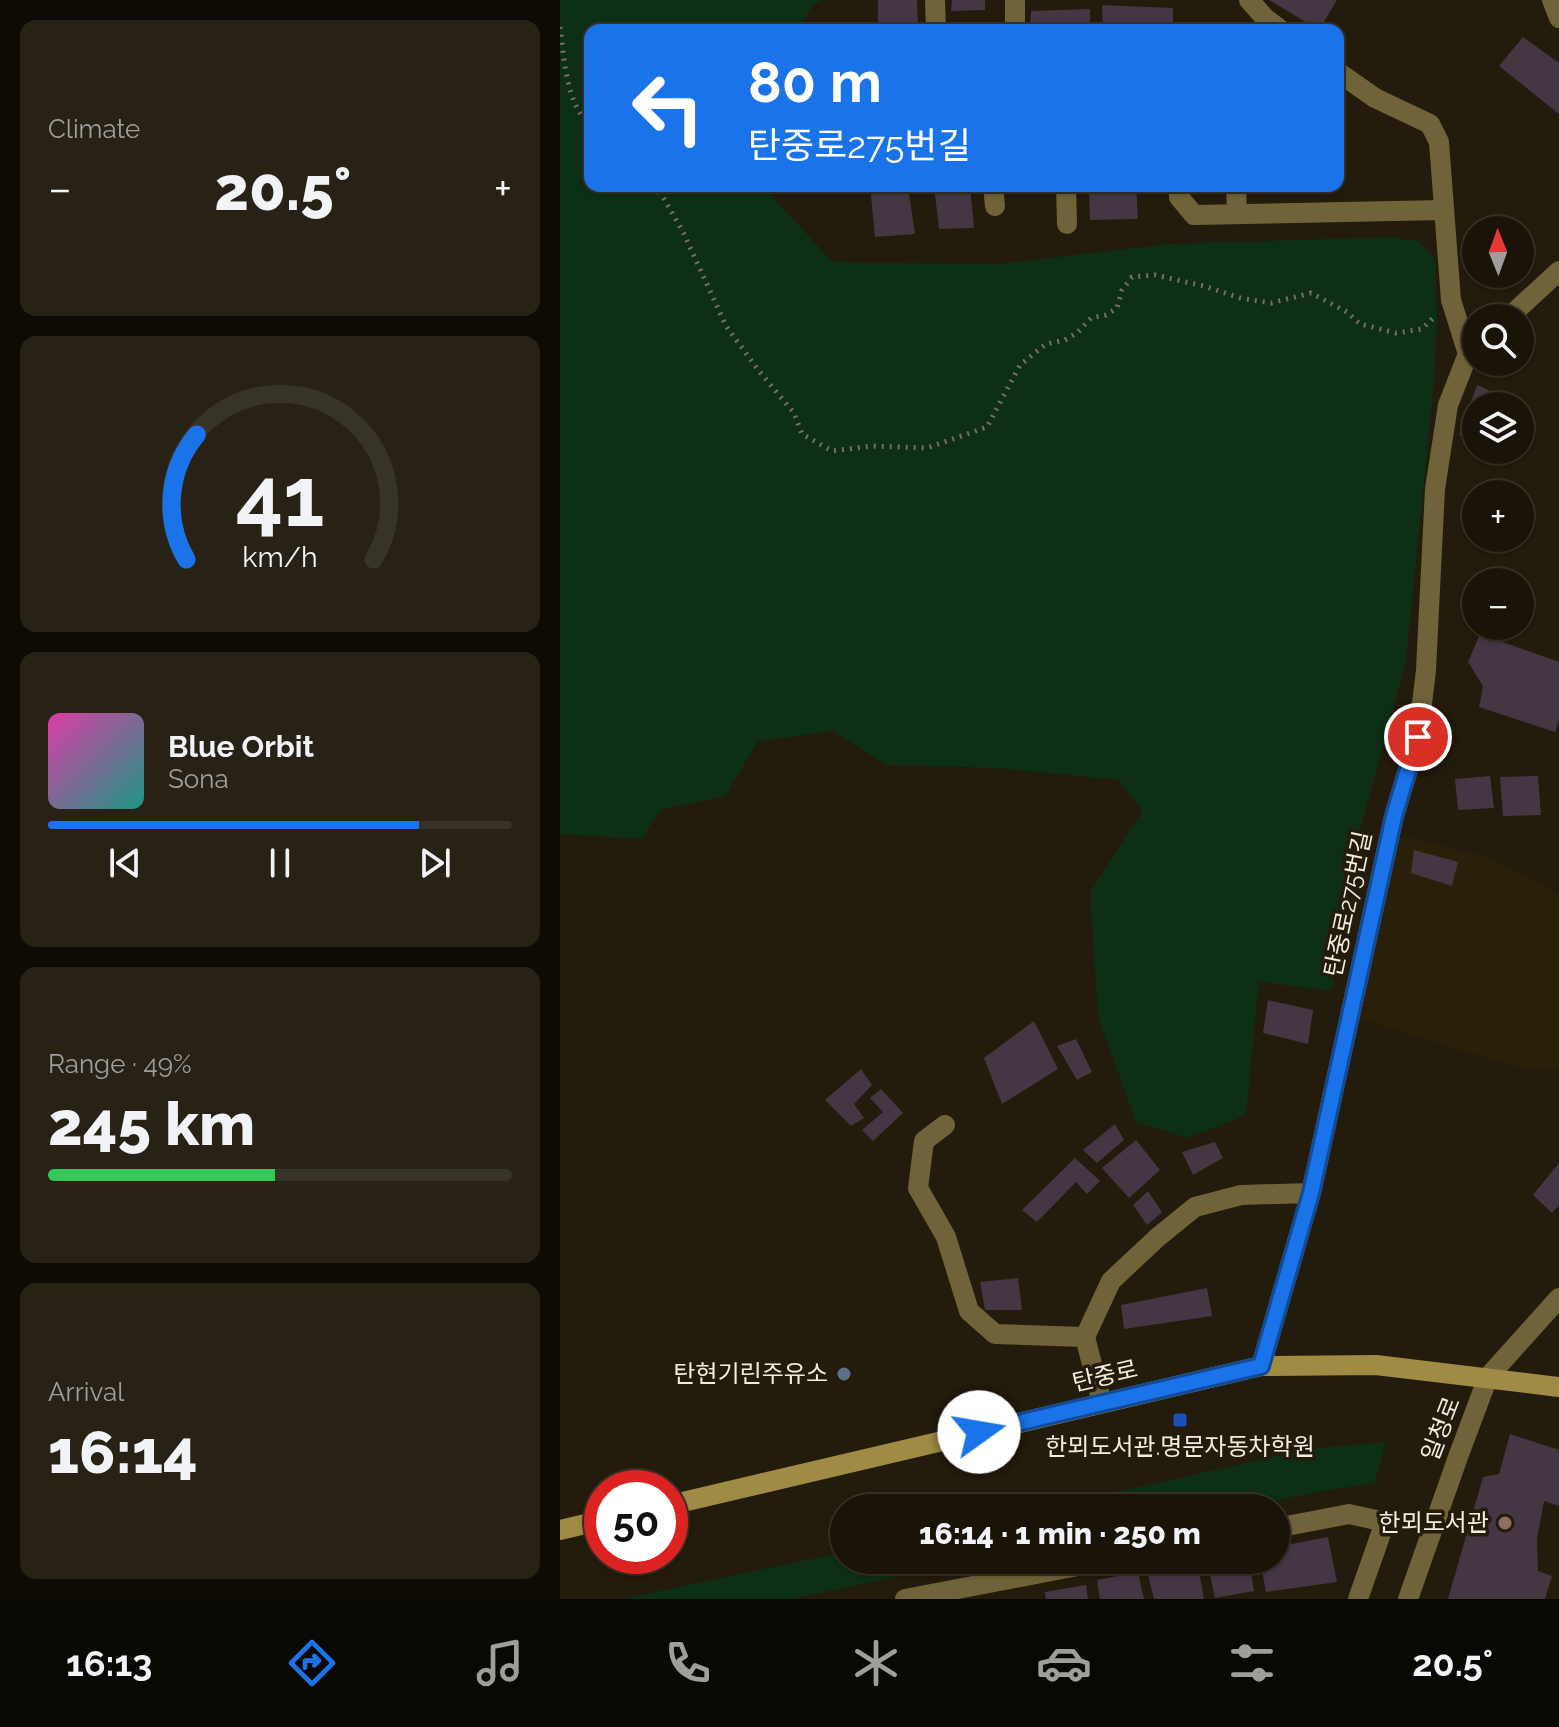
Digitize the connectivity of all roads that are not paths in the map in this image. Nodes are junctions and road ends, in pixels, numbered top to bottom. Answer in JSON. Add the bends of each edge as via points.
{"nodes":[{"id":1,"x":935,"y":0,"type":"edge"},
{"id":2,"x":1015,"y":0,"type":"edge"},
{"id":3,"x":1249,"y":0,"type":"edge"},
{"id":4,"x":1552,"y":0,"type":"edge"},
{"id":5,"x":1559,"y":18,"type":"edge"},
{"id":6,"x":936,"y":24,"type":"edge"},
{"id":7,"x":1015,"y":24,"type":"edge"},
{"id":8,"x":1273,"y":24,"type":"edge"},
{"id":9,"x":1344,"y":76,"type":"edge"},
{"id":10,"x":1066,"y":192,"type":"edge"},
{"id":11,"x":1179,"y":192,"type":"edge"},
{"id":12,"x":1236,"y":192,"type":"edge"},
{"id":13,"x":1444,"y":210,"type":"junction"},
{"id":14,"x":1237,"y":214,"type":"junction"},
{"id":15,"x":1067,"y":224,"type":"dead end"},
{"id":16,"x":1559,"y":271,"type":"edge"},
{"id":17,"x":1523,"y":304,"type":"edge"},
{"id":18,"x":1462,"y":327,"type":"edge"},
{"id":19,"x":1462,"y":374,"type":"edge"},
{"id":20,"x":945,"y":1125,"type":"dead end"},
{"id":21,"x":1311,"y":1193,"type":"junction"},
{"id":22,"x":1559,"y":1298,"type":"edge"},
{"id":23,"x":1085,"y":1337,"type":"junction"},
{"id":24,"x":1261,"y":1366,"type":"junction"},
{"id":25,"x":1488,"y":1377,"type":"junction"},
{"id":26,"x":1559,"y":1387,"type":"edge"},
{"id":27,"x":1102,"y":1403,"type":"junction"},
{"id":28,"x":688,"y":1501,"type":"edge"},
{"id":29,"x":584,"y":1524,"type":"edge"},
{"id":30,"x":1290,"y":1525,"type":"edge"},
{"id":31,"x":560,"y":1530,"type":"edge"},
{"id":32,"x":1036,"y":1574,"type":"edge"},
{"id":33,"x":905,"y":1599,"type":"edge"},
{"id":34,"x":1358,"y":1599,"type":"edge"},
{"id":35,"x":1408,"y":1599,"type":"edge"}],
"edges":[{"from":1,"to":6,"type":"street"},
{"from":2,"to":7,"type":"street"},
{"from":3,"to":8,"type":"street"},
{"from":4,"to":5,"type":"street"},
{"from":9,"to":13,"type":"street","name":"탄중로275번길","via":[[1430,124],[1439,142]]},
{"from":10,"to":15,"type":"street"},
{"from":11,"to":14,"type":"street","via":[[1194,215]]},
{"from":12,"to":14,"type":"street"},
{"from":13,"to":14,"type":"street"},
{"from":13,"to":18,"type":"street","name":"탄중로275번길","via":[[1451,300]]},
{"from":16,"to":17,"type":"street"},
{"from":19,"to":21,"type":"street","name":"탄중로275번길","via":[[1448,405],[1435,489],[1418,737],[1394,816]]},
{"from":20,"to":23,"type":"street","name":"탄중로","via":[[924,1141],[918,1188],[946,1237],[969,1311],[995,1334]]},
{"from":21,"to":23,"type":"street","via":[[1241,1195],[1195,1207],[1111,1281]]},
{"from":21,"to":24,"type":"street","name":"탄중로275번길"},
{"from":22,"to":25,"type":"street","name":"일청로"},
{"from":23,"to":27,"type":"street"},
{"from":24,"to":25,"type":"main road","name":"탄중로","via":[[1376,1365]]},
{"from":24,"to":27,"type":"main road","name":"탄중로"},
{"from":25,"to":26,"type":"main road","name":"탄중로"},
{"from":25,"to":35,"type":"street","name":"일청로"},
{"from":27,"to":28,"type":"main road","name":"탄중로"},
{"from":29,"to":31,"type":"main road"},
{"from":30,"to":34,"type":"street","via":[[1349,1514],[1385,1522]]},
{"from":32,"to":33,"type":"street"}]}
